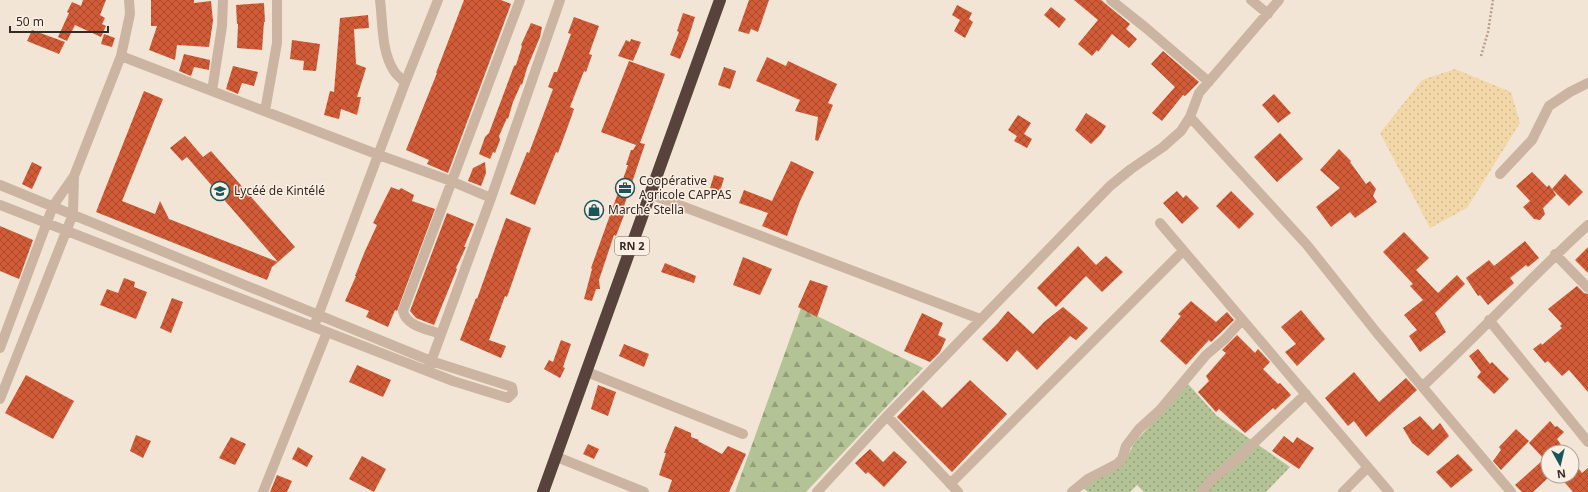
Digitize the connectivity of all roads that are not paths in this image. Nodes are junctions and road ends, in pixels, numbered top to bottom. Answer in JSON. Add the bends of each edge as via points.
{"nodes":[{"id":1,"x":129,"y":0,"type":"edge"},
{"id":2,"x":223,"y":0,"type":"edge"},
{"id":3,"x":278,"y":0,"type":"edge"},
{"id":4,"x":380,"y":0,"type":"edge"},
{"id":5,"x":438,"y":0,"type":"edge"},
{"id":6,"x":520,"y":0,"type":"edge"},
{"id":7,"x":560,"y":0,"type":"edge"},
{"id":8,"x":720,"y":0,"type":"edge"},
{"id":9,"x":1111,"y":0,"type":"edge"},
{"id":10,"x":1251,"y":0,"type":"edge"},
{"id":11,"x":1279,"y":0,"type":"edge"},
{"id":12,"x":1268,"y":14,"type":"junction"},
{"id":13,"x":121,"y":56,"type":"junction"},
{"id":14,"x":1208,"y":82,"type":"junction"},
{"id":15,"x":405,"y":83,"type":"junction"},
{"id":16,"x":1588,"y":83,"type":"edge"},
{"id":17,"x":212,"y":91,"type":"junction"},
{"id":18,"x":265,"y":111,"type":"junction"},
{"id":19,"x":1190,"y":116,"type":"junction"},
{"id":20,"x":379,"y":155,"type":"junction"},
{"id":21,"x":1500,"y":174,"type":"dead end"},
{"id":22,"x":74,"y":176,"type":"junction"},
{"id":23,"x":451,"y":181,"type":"junction"},
{"id":24,"x":0,"y":185,"type":"edge"},
{"id":25,"x":650,"y":194,"type":"junction"},
{"id":26,"x":490,"y":198,"type":"junction"},
{"id":27,"x":0,"y":205,"type":"edge"},
{"id":28,"x":53,"y":206,"type":"junction"},
{"id":29,"x":73,"y":214,"type":"junction"},
{"id":30,"x":46,"y":223,"type":"junction"},
{"id":31,"x":1160,"y":223,"type":"dead end"},
{"id":32,"x":1588,"y":225,"type":"edge"},
{"id":33,"x":66,"y":231,"type":"junction"},
{"id":34,"x":1183,"y":250,"type":"junction"},
{"id":35,"x":1556,"y":254,"type":"junction"},
{"id":36,"x":1588,"y":288,"type":"edge"},
{"id":37,"x":318,"y":315,"type":"junction"},
{"id":38,"x":980,"y":319,"type":"junction"},
{"id":39,"x":1242,"y":320,"type":"junction"},
{"id":40,"x":1489,"y":320,"type":"junction"},
{"id":41,"x":313,"y":327,"type":"junction"},
{"id":42,"x":326,"y":332,"type":"junction"},
{"id":43,"x":440,"y":334,"type":"junction"},
{"id":44,"x":0,"y":348,"type":"edge"},
{"id":45,"x":430,"y":366,"type":"junction"},
{"id":46,"x":587,"y":372,"type":"junction"},
{"id":47,"x":1423,"y":386,"type":"junction"},
{"id":48,"x":1306,"y":394,"type":"junction"},
{"id":49,"x":0,"y":399,"type":"edge"},
{"id":50,"x":886,"y":416,"type":"junction"},
{"id":51,"x":742,"y":434,"type":"dead end"},
{"id":52,"x":1588,"y":442,"type":"edge"},
{"id":53,"x":557,"y":457,"type":"junction"},
{"id":54,"x":1368,"y":467,"type":"junction"},
{"id":55,"x":950,"y":484,"type":"junction"},
{"id":56,"x":263,"y":492,"type":"edge"},
{"id":57,"x":543,"y":492,"type":"edge"},
{"id":58,"x":644,"y":492,"type":"edge"},
{"id":59,"x":817,"y":492,"type":"edge"},
{"id":60,"x":958,"y":492,"type":"edge"},
{"id":61,"x":1072,"y":492,"type":"edge"},
{"id":62,"x":1202,"y":492,"type":"edge"},
{"id":63,"x":1343,"y":492,"type":"edge"},
{"id":64,"x":1389,"y":492,"type":"edge"},
{"id":65,"x":1511,"y":492,"type":"edge"}],
"edges":[{"from":1,"to":13,"type":"street","via":[[130,14]]},
{"from":2,"to":17,"type":"street","via":[[222,26]]},
{"from":3,"to":18,"type":"street","via":[[277,43]]},
{"from":4,"to":15,"type":"street","via":[[388,59]]},
{"from":5,"to":15,"type":"street"},
{"from":6,"to":23,"type":"street"},
{"from":7,"to":26,"type":"street"},
{"from":8,"to":25,"type":"highway","number":"RN 2"},
{"from":9,"to":14,"type":"street"},
{"from":10,"to":12,"type":"street"},
{"from":11,"to":12,"type":"street"},
{"from":12,"to":14,"type":"street"},
{"from":13,"to":17,"type":"street"},
{"from":13,"to":22,"type":"street"},
{"from":14,"to":19,"type":"street"},
{"from":15,"to":20,"type":"street"},
{"from":16,"to":21,"type":"street","via":[[1549,106],[1532,140]]},
{"from":17,"to":18,"type":"street"},
{"from":18,"to":20,"type":"street"},
{"from":19,"to":38,"type":"street","via":[[1172,140],[1110,186]]},
{"from":19,"to":47,"type":"street","via":[[1307,245],[1377,334]]},
{"from":20,"to":23,"type":"street"},
{"from":20,"to":37,"type":"street"},
{"from":22,"to":28,"type":"street"},
{"from":22,"to":29,"type":"street"},
{"from":23,"to":26,"type":"street"},
{"from":23,"to":43,"type":"street","via":[[403,311],[411,323]]},
{"from":24,"to":28,"type":"street"},
{"from":25,"to":38,"type":"street"},
{"from":25,"to":46,"type":"highway","number":"RN 2"},
{"from":26,"to":43,"type":"street"},
{"from":27,"to":30,"type":"street"},
{"from":28,"to":29,"type":"street"},
{"from":28,"to":30,"type":"street"},
{"from":29,"to":33,"type":"street"},
{"from":29,"to":37,"type":"street"},
{"from":30,"to":33,"type":"street"},
{"from":30,"to":44,"type":"street"},
{"from":31,"to":34,"type":"street"},
{"from":32,"to":35,"type":"street"},
{"from":33,"to":41,"type":"street"},
{"from":33,"to":49,"type":"street"},
{"from":34,"to":39,"type":"street"},
{"from":34,"to":55,"type":"street"},
{"from":35,"to":36,"type":"street"},
{"from":35,"to":40,"type":"street"},
{"from":37,"to":41,"type":"street"},
{"from":37,"to":45,"type":"street"},
{"from":38,"to":50,"type":"street"},
{"from":39,"to":48,"type":"street"},
{"from":39,"to":61,"type":"street","via":[[1206,355],[1160,410],[1139,429],[1126,446],[1122,459],[1088,478]]},
{"from":40,"to":47,"type":"street"},
{"from":40,"to":52,"type":"street"},
{"from":41,"to":42,"type":"street"},
{"from":42,"to":45,"type":"street"},
{"from":42,"to":56,"type":"street"},
{"from":43,"to":45,"type":"street"},
{"from":45,"to":45,"type":"street","via":[[453,381],[508,398],[513,393],[512,387]]},
{"from":46,"to":51,"type":"street"},
{"from":46,"to":53,"type":"highway","number":"RN 2"},
{"from":47,"to":65,"type":"street"},
{"from":48,"to":54,"type":"street"},
{"from":48,"to":62,"type":"street","via":[[1211,480]]},
{"from":50,"to":55,"type":"street"},
{"from":50,"to":59,"type":"street"},
{"from":53,"to":57,"type":"highway","number":"RN 2"},
{"from":53,"to":58,"type":"street"},
{"from":54,"to":63,"type":"street"},
{"from":54,"to":64,"type":"street"},
{"from":55,"to":60,"type":"street"}]}
